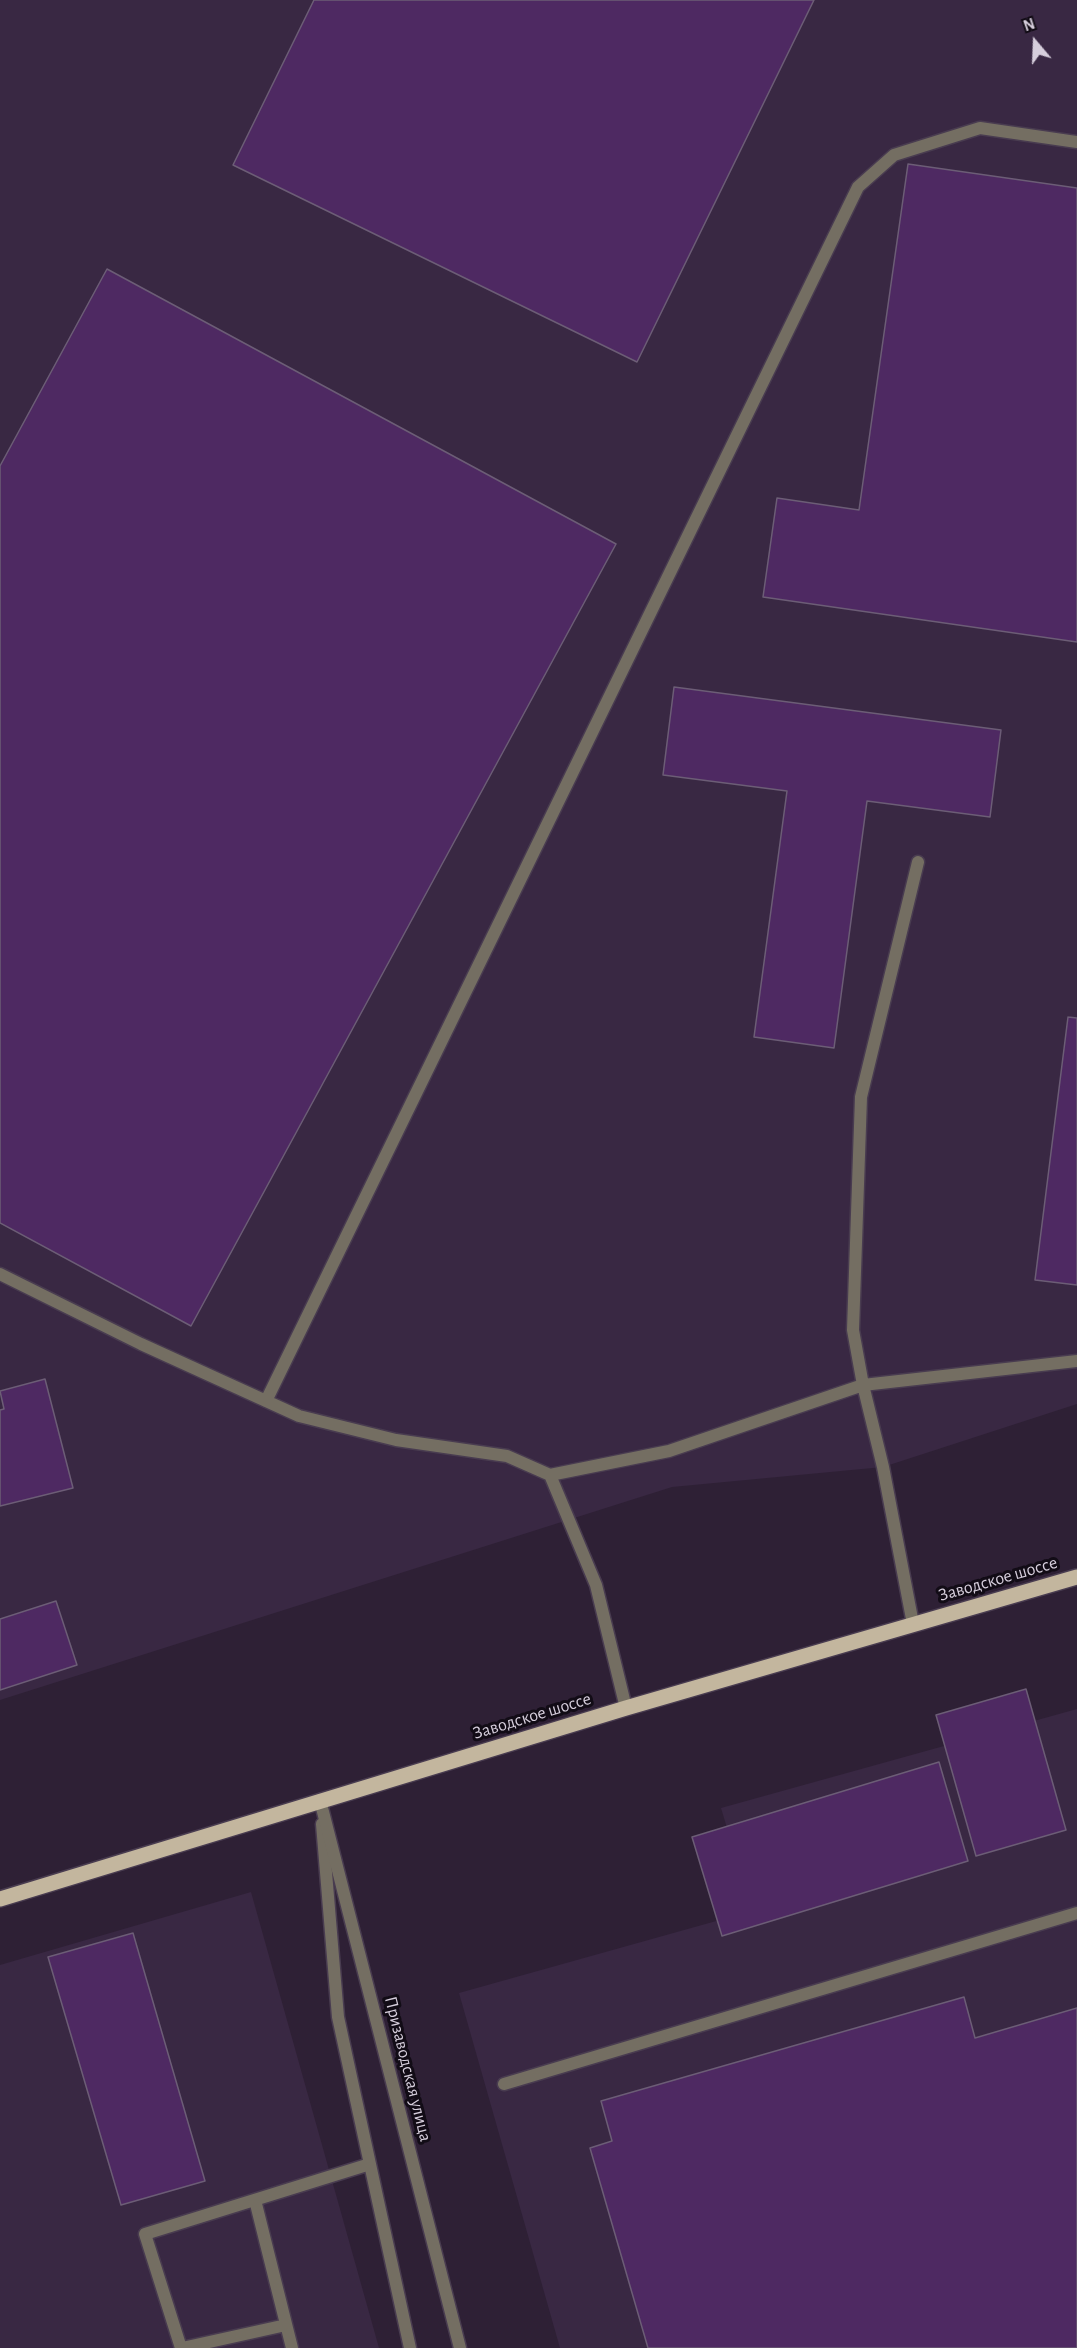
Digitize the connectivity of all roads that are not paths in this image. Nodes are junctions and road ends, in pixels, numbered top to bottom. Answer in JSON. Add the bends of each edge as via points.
{"nodes":[{"id":1,"x":1077,"y":142,"type":"edge"},
{"id":2,"x":918,"y":862,"type":"dead end"},
{"id":3,"x":0,"y":1274,"type":"edge"},
{"id":4,"x":1077,"y":1361,"type":"edge"},
{"id":5,"x":863,"y":1385,"type":"junction"},
{"id":6,"x":266,"y":1401,"type":"junction"},
{"id":7,"x":550,"y":1475,"type":"junction"},
{"id":8,"x":1077,"y":1577,"type":"edge"},
{"id":9,"x":913,"y":1624,"type":"junction"},
{"id":10,"x":626,"y":1707,"type":"junction"},
{"id":11,"x":320,"y":1800,"type":"junction"},
{"id":12,"x":0,"y":1899,"type":"edge"},
{"id":13,"x":1077,"y":1913,"type":"edge"},
{"id":14,"x":504,"y":2084,"type":"dead end"},
{"id":15,"x":370,"y":2164,"type":"junction"},
{"id":16,"x":255,"y":2200,"type":"junction"},
{"id":17,"x":286,"y":2325,"type":"junction"},
{"id":18,"x":182,"y":2348,"type":"edge"},
{"id":19,"x":292,"y":2348,"type":"edge"},
{"id":20,"x":410,"y":2348,"type":"edge"},
{"id":21,"x":460,"y":2348,"type":"edge"}],
"edges":[{"from":1,"to":6,"type":"street","via":[[980,128],[894,155],[858,187]]},
{"from":2,"to":5,"type":"street","via":[[861,1097],[853,1330]]},
{"from":3,"to":6,"type":"street"},
{"from":4,"to":5,"type":"street"},
{"from":5,"to":7,"type":"street","via":[[669,1451]]},
{"from":5,"to":9,"type":"street"},
{"from":6,"to":7,"type":"street","via":[[299,1416],[396,1440],[507,1456]]},
{"from":7,"to":10,"type":"street","via":[[596,1585]]},
{"from":8,"to":9,"type":"main road","name":"Заводское шоссе"},
{"from":9,"to":10,"type":"main road","name":"Заводское шоссе"},
{"from":10,"to":11,"type":"main road","name":"Заводское шоссе"},
{"from":11,"to":12,"type":"main road","name":"Заводское шоссе"},
{"from":11,"to":15,"type":"street","via":[[338,2018]]},
{"from":11,"to":21,"type":"street","name":"Призаводская улица"},
{"from":13,"to":14,"type":"street"},
{"from":15,"to":16,"type":"street"},
{"from":15,"to":20,"type":"street"},
{"from":16,"to":17,"type":"street"},
{"from":16,"to":18,"type":"street","via":[[145,2234]]},
{"from":17,"to":18,"type":"street"},
{"from":17,"to":19,"type":"street"}]}
